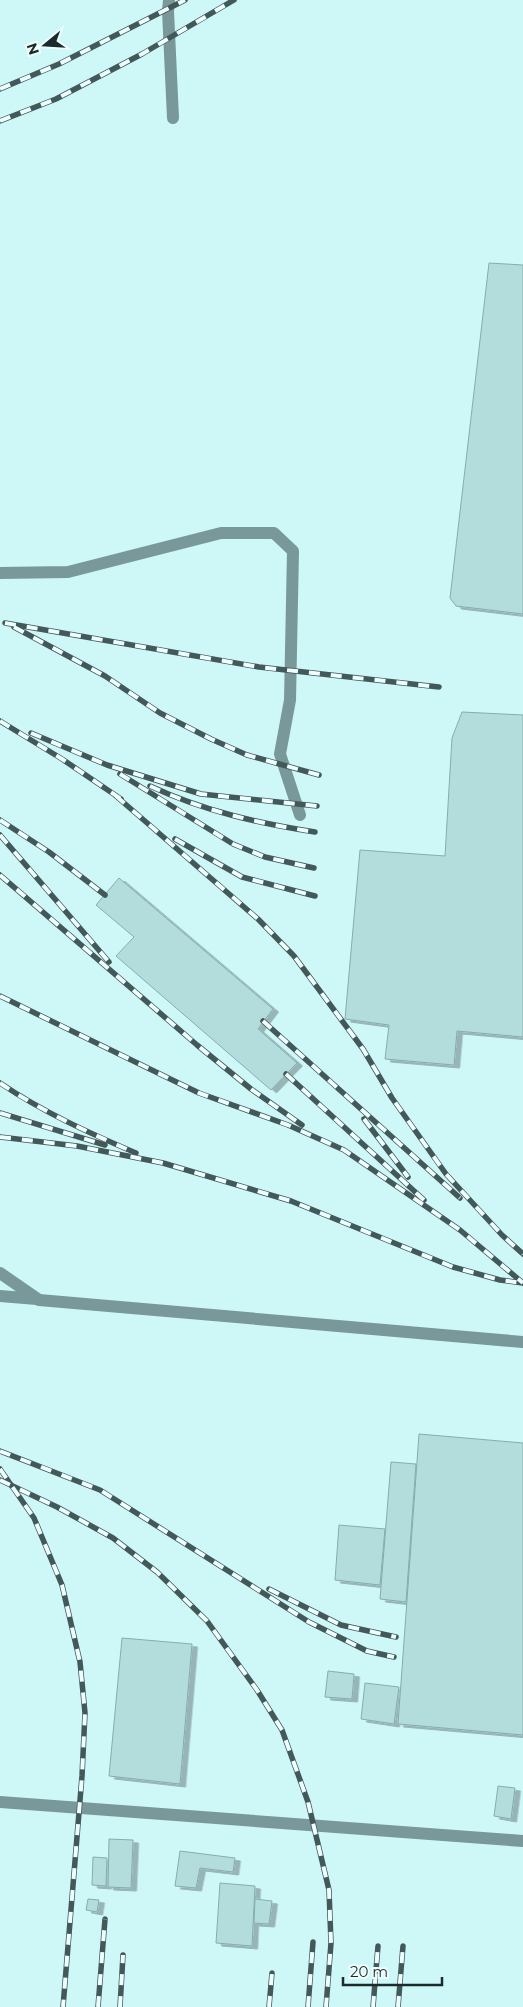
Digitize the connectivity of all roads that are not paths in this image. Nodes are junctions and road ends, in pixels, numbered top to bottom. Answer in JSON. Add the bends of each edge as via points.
{"nodes":[{"id":1,"x":170,"y":0,"type":"edge"},
{"id":2,"x":173,"y":118,"type":"dead end"},
{"id":3,"x":0,"y":573,"type":"edge"},
{"id":4,"x":300,"y":815,"type":"dead end"},
{"id":5,"x":0,"y":1273,"type":"edge"},
{"id":6,"x":0,"y":1296,"type":"edge"},
{"id":7,"x":39,"y":1300,"type":"junction"},
{"id":8,"x":523,"y":1342,"type":"edge"},
{"id":9,"x":0,"y":1802,"type":"edge"},
{"id":10,"x":523,"y":1841,"type":"edge"}],
"edges":[{"from":1,"to":2,"type":"lane"},
{"from":3,"to":4,"type":"lane","via":[[68,572],[221,533],[274,533],[293,551],[290,700],[280,754]]},
{"from":5,"to":7,"type":"lane"},
{"from":6,"to":7,"type":"lane"},
{"from":7,"to":8,"type":"lane"},
{"from":9,"to":10,"type":"lane"}]}
